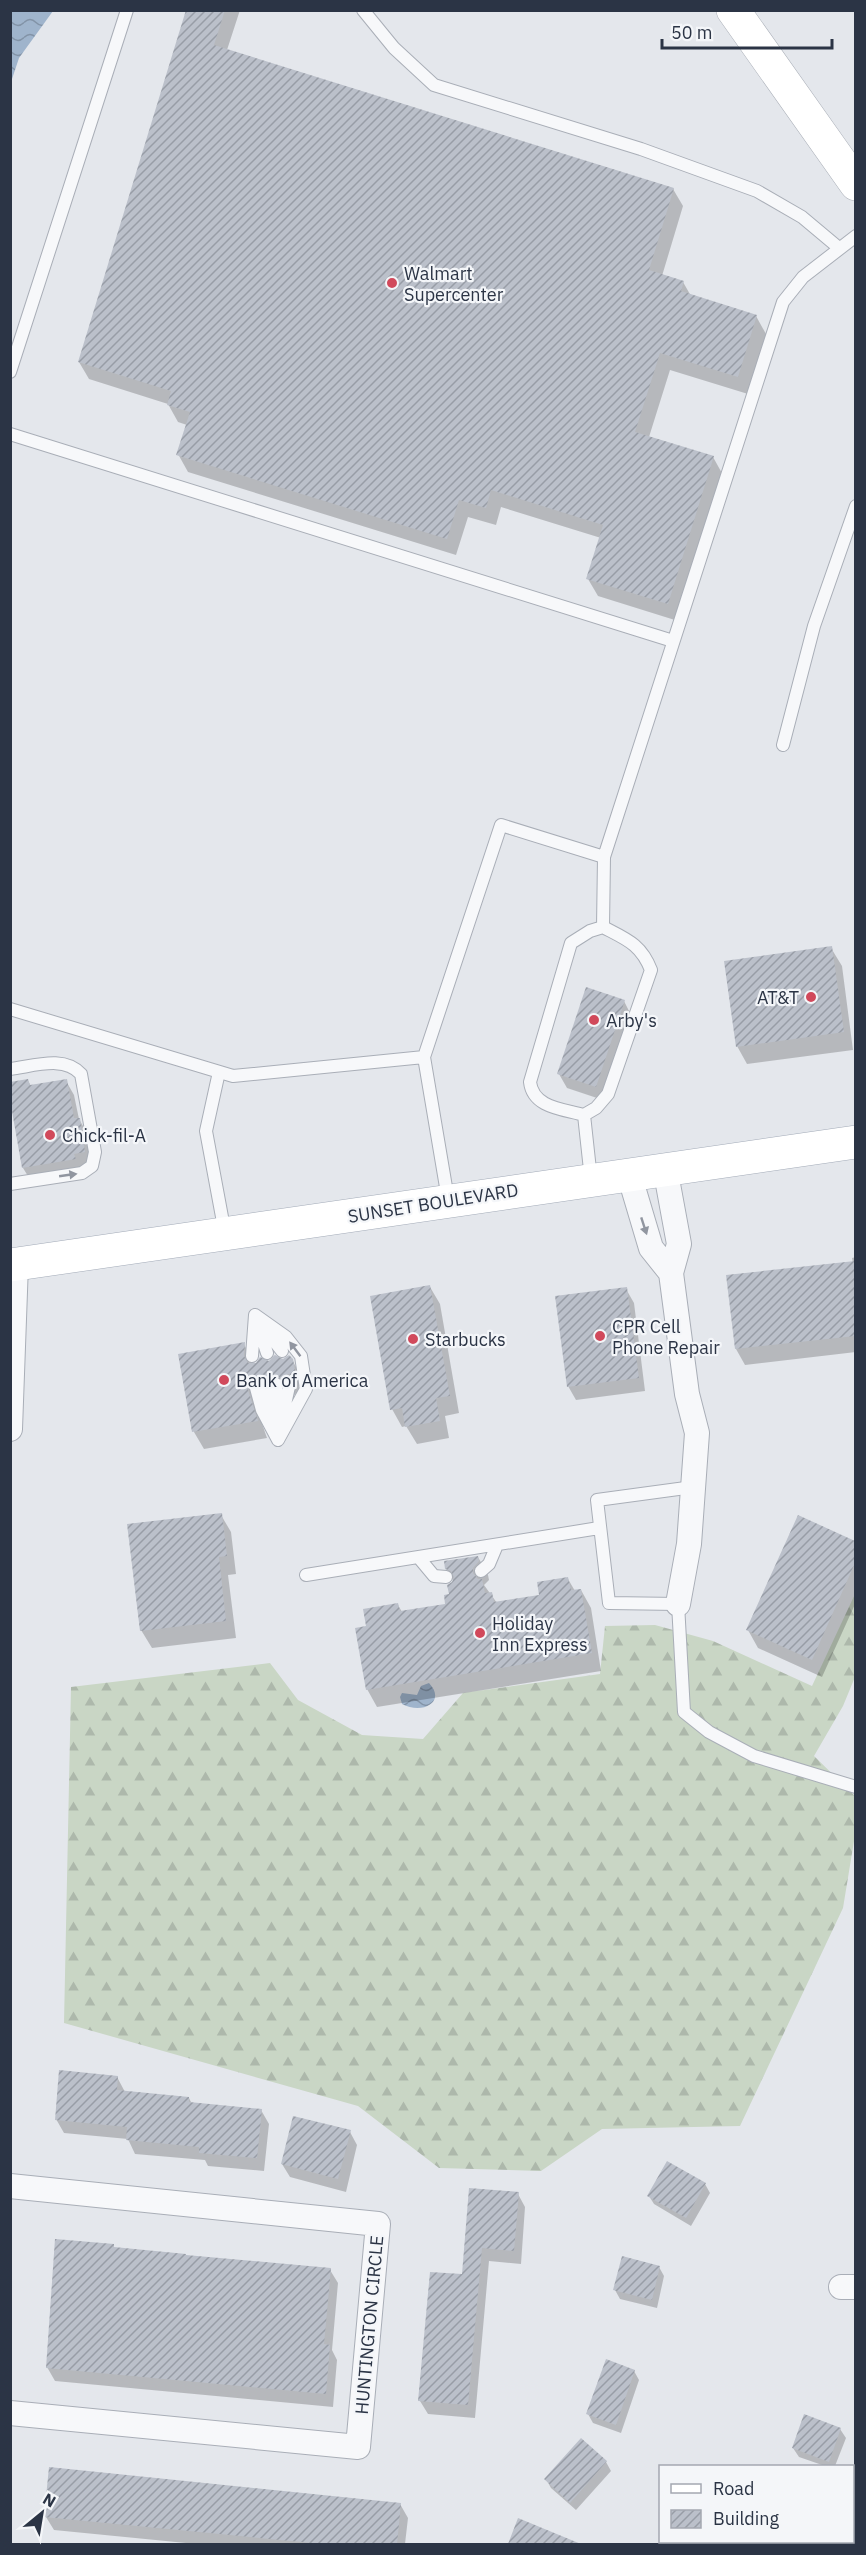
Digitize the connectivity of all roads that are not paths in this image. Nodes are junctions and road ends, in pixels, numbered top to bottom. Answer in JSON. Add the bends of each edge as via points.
{"nodes":[{"id":1,"x":127,"y":10,"type":"edge"},
{"id":2,"x":363,"y":10,"type":"edge"},
{"id":3,"x":733,"y":10,"type":"edge"},
{"id":4,"x":855,"y":184,"type":"edge"},
{"id":5,"x":855,"y":236,"type":"edge"},
{"id":6,"x":840,"y":248,"type":"junction"},
{"id":7,"x":10,"y":372,"type":"edge"},
{"id":8,"x":10,"y":434,"type":"edge"},
{"id":9,"x":855,"y":506,"type":"edge"},
{"id":10,"x":673,"y":641,"type":"junction"},
{"id":11,"x":783,"y":745,"type":"dead end"},
{"id":12,"x":604,"y":857,"type":"junction"},
{"id":13,"x":603,"y":927,"type":"junction"},
{"id":14,"x":10,"y":1009,"type":"edge"},
{"id":15,"x":424,"y":1057,"type":"junction"},
{"id":16,"x":10,"y":1069,"type":"edge"},
{"id":17,"x":219,"y":1072,"type":"junction"},
{"id":18,"x":584,"y":1115,"type":"junction"},
{"id":19,"x":855,"y":1142,"type":"edge"},
{"id":20,"x":665,"y":1168,"type":"junction"},
{"id":21,"x":629,"y":1174,"type":"junction"},
{"id":22,"x":591,"y":1180,"type":"junction"},
{"id":23,"x":10,"y":1184,"type":"edge"},
{"id":24,"x":448,"y":1201,"type":"junction"},
{"id":25,"x":225,"y":1233,"type":"junction"},
{"id":26,"x":13,"y":1265,"type":"edge"},
{"id":27,"x":671,"y":1273,"type":"junction"},
{"id":28,"x":255,"y":1316,"type":"junction"},
{"id":29,"x":282,"y":1351,"type":"dead end"},
{"id":30,"x":259,"y":1355,"type":"dead end"},
{"id":31,"x":290,"y":1382,"type":"dead end"},
{"id":32,"x":266,"y":1386,"type":"dead end"},
{"id":33,"x":10,"y":1429,"type":"edge"},
{"id":34,"x":278,"y":1440,"type":"junction"},
{"id":35,"x":693,"y":1487,"type":"junction"},
{"id":36,"x":599,"y":1528,"type":"junction"},
{"id":37,"x":497,"y":1545,"type":"junction"},
{"id":38,"x":419,"y":1558,"type":"junction"},
{"id":39,"x":481,"y":1571,"type":"dead end"},
{"id":40,"x":306,"y":1575,"type":"dead end"},
{"id":41,"x":446,"y":1577,"type":"dead end"},
{"id":42,"x":678,"y":1604,"type":"junction"},
{"id":43,"x":855,"y":1787,"type":"edge"},
{"id":44,"x":10,"y":2186,"type":"edge"},
{"id":45,"x":10,"y":2413,"type":"edge"}],
"edges":[{"from":1,"to":7,"type":"lane"},
{"from":2,"to":6,"type":"lane","via":[[394,48],[434,85],[641,149],[757,191],[802,217]]},
{"from":3,"to":4,"type":"main road"},
{"from":5,"to":6,"type":"lane"},
{"from":6,"to":10,"type":"lane","via":[[803,277],[783,302]]},
{"from":8,"to":10,"type":"lane"},
{"from":9,"to":11,"type":"lane","via":[[814,626]]},
{"from":10,"to":12,"type":"lane"},
{"from":12,"to":13,"type":"lane"},
{"from":12,"to":15,"type":"lane","via":[[501,825]]},
{"from":13,"to":18,"type":"lane","via":[[635,944],[651,969],[608,1094]]},
{"from":13,"to":18,"type":"lane","via":[[590,930],[571,943],[530,1082],[532,1092],[541,1102]]},
{"from":14,"to":17,"type":"lane"},
{"from":15,"to":17,"type":"lane","via":[[233,1076]]},
{"from":15,"to":24,"type":"lane"},
{"from":23,"to":16,"type":"lane","one_way":true,"via":[[82,1173],[92,1166],[95,1152],[81,1074],[73,1065]]},
{"from":17,"to":25,"type":"lane","via":[[206,1131]]},
{"from":18,"to":22,"type":"lane"},
{"from":19,"to":20,"type":"main road","name":"SUNSET BOULEVARD"},
{"from":20,"to":21,"type":"main road","name":"SUNSET BOULEVARD"},
{"from":20,"to":27,"type":"street","via":[[679,1244]]},
{"from":21,"to":22,"type":"main road","name":"SUNSET BOULEVARD"},
{"from":21,"to":27,"type":"street","one_way":true,"via":[[651,1248]]},
{"from":22,"to":24,"type":"main road","name":"SUNSET BOULEVARD"},
{"from":24,"to":25,"type":"main road","name":"SUNSET BOULEVARD"},
{"from":25,"to":26,"type":"main road","name":"SUNSET BOULEVARD"},
{"from":26,"to":33,"type":"street"},
{"from":27,"to":35,"type":"street","via":[[687,1394],[697,1433]]},
{"from":28,"to":29,"type":"lane"},
{"from":28,"to":30,"type":"lane"},
{"from":34,"to":28,"type":"lane","one_way":true,"via":[[306,1389],[301,1356],[286,1337]]},
{"from":31,"to":34,"type":"lane"},
{"from":32,"to":34,"type":"lane"},
{"from":35,"to":36,"type":"lane","via":[[597,1500]]},
{"from":35,"to":42,"type":"street","via":[[689,1544]]},
{"from":36,"to":37,"type":"lane"},
{"from":36,"to":42,"type":"lane","via":[[609,1603]]},
{"from":37,"to":38,"type":"lane"},
{"from":37,"to":39,"type":"lane","via":[[489,1564]]},
{"from":38,"to":40,"type":"lane"},
{"from":38,"to":41,"type":"lane","via":[[434,1576]]},
{"from":42,"to":43,"type":"lane","via":[[684,1712],[709,1732],[754,1756]]},
{"from":44,"to":45,"type":"street","name":"HUNTINGTON CIRCLE","via":[[378,2224],[358,2447]]}]}
